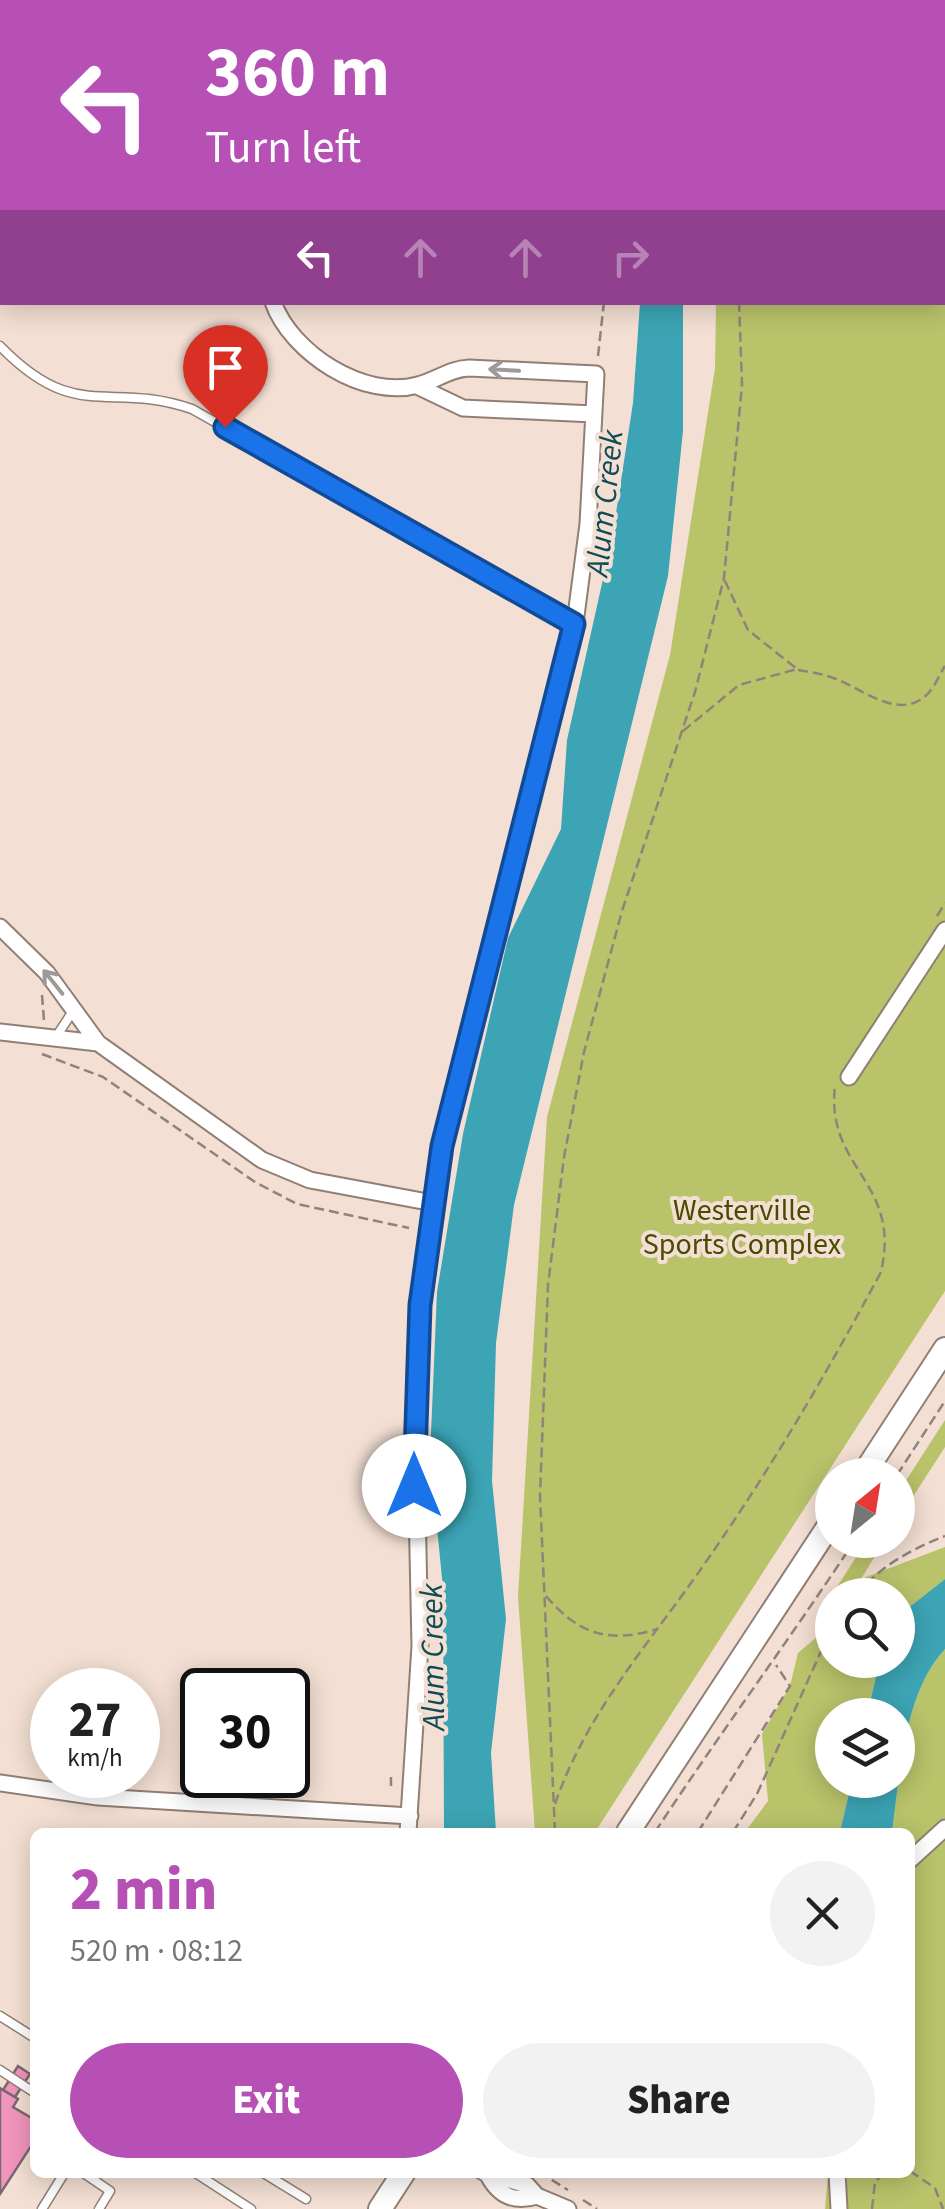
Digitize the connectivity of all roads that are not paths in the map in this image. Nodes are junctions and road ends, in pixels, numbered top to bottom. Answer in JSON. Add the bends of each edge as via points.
{"nodes":[{"id":1,"x":274,"y":305,"type":"edge"},
{"id":2,"x":0,"y":346,"type":"edge"},
{"id":3,"x":417,"y":386,"type":"junction"},
{"id":4,"x":594,"y":414,"type":"junction"},
{"id":5,"x":574,"y":624,"type":"junction"},
{"id":6,"x":0,"y":927,"type":"edge"},
{"id":7,"x":945,"y":930,"type":"edge"},
{"id":8,"x":74,"y":1009,"type":"junction"},
{"id":9,"x":0,"y":1032,"type":"edge"},
{"id":10,"x":56,"y":1037,"type":"junction"},
{"id":11,"x":98,"y":1043,"type":"junction"},
{"id":12,"x":843,"y":1077,"type":"road end"},
{"id":13,"x":432,"y":1203,"type":"junction"},
{"id":14,"x":945,"y":1349,"type":"edge"},
{"id":15,"x":873,"y":1458,"type":"edge"},
{"id":16,"x":815,"y":1550,"type":"edge"},
{"id":17,"x":0,"y":1783,"type":"edge"},
{"id":18,"x":409,"y":1824,"type":"edge"},
{"id":19,"x":631,"y":1828,"type":"edge"},
{"id":20,"x":945,"y":1828,"type":"edge"},
{"id":21,"x":915,"y":1855,"type":"edge"},
{"id":22,"x":0,"y":2016,"type":"edge"},
{"id":23,"x":30,"y":2035,"type":"edge"},
{"id":24,"x":0,"y":2070,"type":"edge"},
{"id":25,"x":30,"y":2090,"type":"edge"},
{"id":26,"x":61,"y":2178,"type":"edge"},
{"id":27,"x":91,"y":2178,"type":"edge"},
{"id":28,"x":203,"y":2178,"type":"edge"},
{"id":29,"x":272,"y":2178,"type":"edge"},
{"id":30,"x":400,"y":2178,"type":"edge"},
{"id":31,"x":502,"y":2178,"type":"edge"},
{"id":32,"x":837,"y":2178,"type":"edge"},
{"id":33,"x":306,"y":2199,"type":"dead end"},
{"id":34,"x":42,"y":2209,"type":"edge"},
{"id":35,"x":99,"y":2209,"type":"edge"},
{"id":36,"x":251,"y":2209,"type":"edge"},
{"id":37,"x":380,"y":2209,"type":"edge"},
{"id":38,"x":568,"y":2209,"type":"edge"},
{"id":39,"x":839,"y":2209,"type":"edge"}],
"edges":[{"from":1,"to":3,"type":"street","via":[[288,333],[324,366],[364,381]]},
{"from":2,"to":5,"type":"lane","via":[[64,394],[168,401],[192,409]]},
{"from":3,"to":4,"type":"street","via":[[463,408]]},
{"from":4,"to":3,"type":"street","one_way":true,"via":[[596,374],[452,369]]},
{"from":4,"to":5,"type":"street"},
{"from":5,"to":13,"type":"street"},
{"from":8,"to":6,"type":"street","one_way":true},
{"from":7,"to":12,"type":"street"},
{"from":8,"to":10,"type":"lane"},
{"from":8,"to":11,"type":"street"},
{"from":9,"to":10,"type":"street"},
{"from":10,"to":11,"type":"street"},
{"from":11,"to":13,"type":"street","via":[[262,1160],[310,1180]]},
{"from":13,"to":18,"type":"street","via":[[415,1410],[420,1646]]},
{"from":14,"to":15,"type":"main road"},
{"from":16,"to":19,"type":"main road","via":[[718,1716]]},
{"from":17,"to":18,"type":"street"},
{"from":20,"to":21,"type":"street"},
{"from":22,"to":23,"type":"lane"},
{"from":24,"to":25,"type":"lane"},
{"from":26,"to":34,"type":"lane"},
{"from":27,"to":35,"type":"lane","via":[[110,2191]]},
{"from":28,"to":36,"type":"lane"},
{"from":29,"to":33,"type":"lane"},
{"from":30,"to":37,"type":"main road"},
{"from":31,"to":38,"type":"street"},
{"from":32,"to":39,"type":"street"}]}
